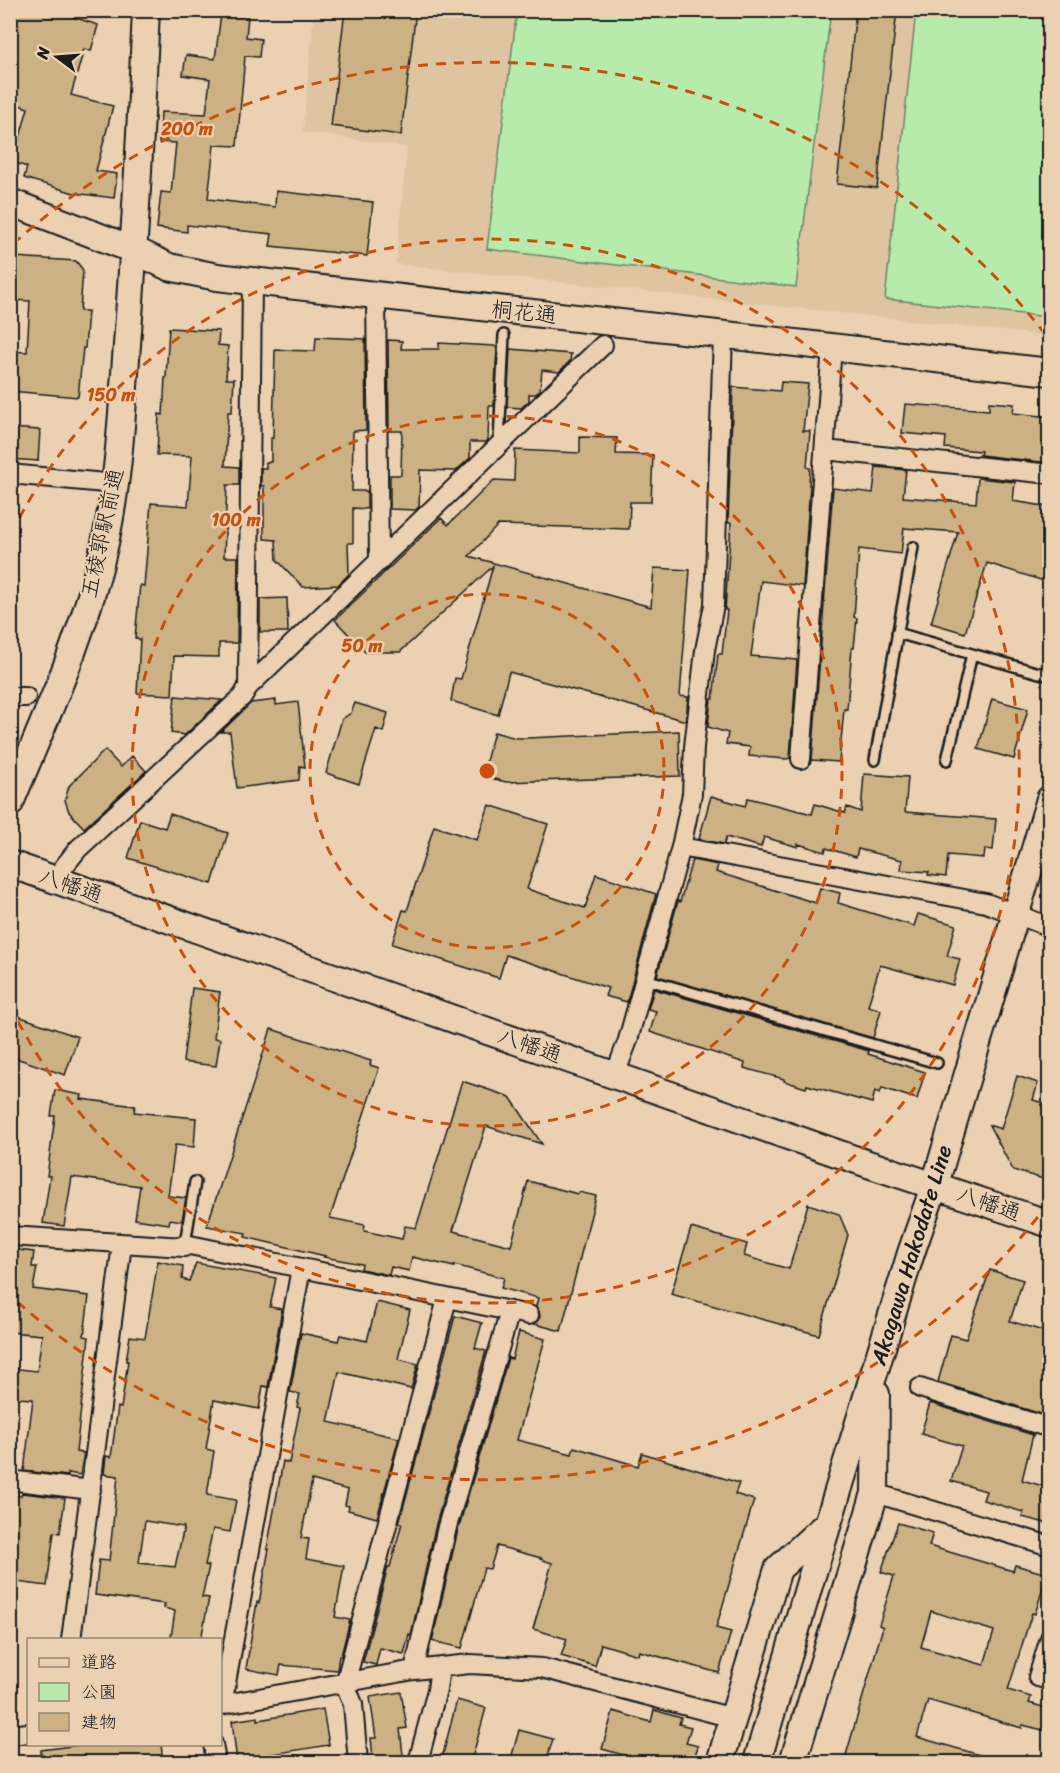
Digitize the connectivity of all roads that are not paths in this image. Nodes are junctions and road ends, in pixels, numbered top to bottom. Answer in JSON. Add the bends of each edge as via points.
{"nodes":[{"id":1,"x":146,"y":10,"type":"edge"},
{"id":2,"x":10,"y":202,"type":"edge"},
{"id":3,"x":134,"y":250,"type":"junction"},
{"id":4,"x":252,"y":281,"type":"junction"},
{"id":5,"x":376,"y":296,"type":"junction"},
{"id":6,"x":504,"y":335,"type":"dead end"},
{"id":7,"x":723,"y":335,"type":"junction"},
{"id":8,"x":603,"y":345,"type":"dead end"},
{"id":9,"x":832,"y":347,"type":"junction"},
{"id":10,"x":1050,"y":372,"type":"edge"},
{"id":11,"x":498,"y":446,"type":"junction"},
{"id":12,"x":825,"y":450,"type":"junction"},
{"id":13,"x":10,"y":474,"type":"edge"},
{"id":14,"x":1050,"y":474,"type":"edge"},
{"id":15,"x":115,"y":484,"type":"junction"},
{"id":16,"x":913,"y":547,"type":"dead end"},
{"id":17,"x":379,"y":562,"type":"junction"},
{"id":18,"x":897,"y":633,"type":"junction"},
{"id":19,"x":972,"y":654,"type":"junction"},
{"id":20,"x":1050,"y":676,"type":"edge"},
{"id":21,"x":248,"y":687,"type":"junction"},
{"id":22,"x":801,"y":759,"type":"dead end"},
{"id":23,"x":875,"y":760,"type":"dead end"},
{"id":24,"x":947,"y":760,"type":"dead end"},
{"id":25,"x":1050,"y":799,"type":"edge"},
{"id":26,"x":10,"y":803,"type":"edge"},
{"id":27,"x":681,"y":847,"type":"junction"},
{"id":28,"x":10,"y":864,"type":"edge"},
{"id":29,"x":54,"y":879,"type":"junction"},
{"id":30,"x":1016,"y":915,"type":"junction"},
{"id":31,"x":1050,"y":927,"type":"edge"},
{"id":32,"x":645,"y":979,"type":"junction"},
{"id":33,"x":937,"y":1063,"type":"dead end"},
{"id":34,"x":615,"y":1075,"type":"junction"},
{"id":35,"x":195,"y":1182,"type":"dead end"},
{"id":36,"x":935,"y":1184,"type":"junction"},
{"id":37,"x":1050,"y":1224,"type":"edge"},
{"id":38,"x":10,"y":1236,"type":"edge"},
{"id":39,"x":122,"y":1244,"type":"junction"},
{"id":40,"x":185,"y":1244,"type":"junction"},
{"id":41,"x":301,"y":1268,"type":"junction"},
{"id":42,"x":447,"y":1299,"type":"junction"},
{"id":43,"x":510,"y":1311,"type":"junction"},
{"id":44,"x":529,"y":1315,"type":"dead end"},
{"id":45,"x":876,"y":1367,"type":"junction"},
{"id":46,"x":920,"y":1388,"type":"dead end"},
{"id":47,"x":1050,"y":1428,"type":"edge"},
{"id":48,"x":10,"y":1479,"type":"edge"},
{"id":49,"x":91,"y":1490,"type":"junction"},
{"id":50,"x":875,"y":1493,"type":"junction"},
{"id":51,"x":828,"y":1523,"type":"junction"},
{"id":52,"x":1050,"y":1546,"type":"edge"},
{"id":53,"x":71,"y":1638,"type":"edge"},
{"id":54,"x":1050,"y":1638,"type":"edge"},
{"id":55,"x":440,"y":1667,"type":"junction"},
{"id":56,"x":414,"y":1670,"type":"junction"},
{"id":57,"x":1050,"y":1680,"type":"edge"},
{"id":58,"x":345,"y":1684,"type":"junction"},
{"id":59,"x":222,"y":1700,"type":"edge"},
{"id":60,"x":222,"y":1705,"type":"edge"},
{"id":61,"x":733,"y":1718,"type":"junction"},
{"id":62,"x":27,"y":1733,"type":"edge"},
{"id":63,"x":10,"y":1735,"type":"edge"},
{"id":64,"x":213,"y":1746,"type":"edge"},
{"id":65,"x":216,"y":1762,"type":"edge"},
{"id":66,"x":358,"y":1762,"type":"edge"},
{"id":67,"x":418,"y":1762,"type":"edge"},
{"id":68,"x":720,"y":1762,"type":"edge"},
{"id":69,"x":758,"y":1762,"type":"edge"},
{"id":70,"x":793,"y":1762,"type":"edge"}],
"edges":[{"from":1,"to":3,"type":"street","name":"五稜郭駅前通"},
{"from":2,"to":3,"type":"street","name":"桐花通"},
{"from":3,"to":4,"type":"street","name":"桐花通","via":[[170,267]]},
{"from":3,"to":15,"type":"street","name":"五稜郭駅前通"},
{"from":4,"to":5,"type":"street","name":"桐花通"},
{"from":4,"to":21,"type":"street"},
{"from":5,"to":7,"type":"street","name":"桐花通"},
{"from":5,"to":17,"type":"street"},
{"from":6,"to":11,"type":"lane"},
{"from":7,"to":9,"type":"street","name":"桐花通"},
{"from":7,"to":27,"type":"street","via":[[714,605],[705,650],[692,794]]},
{"from":8,"to":11,"type":"street"},
{"from":9,"to":10,"type":"street","name":"桐花通"},
{"from":9,"to":12,"type":"street"},
{"from":11,"to":17,"type":"street"},
{"from":12,"to":14,"type":"street"},
{"from":12,"to":22,"type":"street"},
{"from":13,"to":15,"type":"street"},
{"from":15,"to":26,"type":"street","name":"五稜郭駅前通","via":[[105,544],[80,632]]},
{"from":16,"to":18,"type":"lane"},
{"from":17,"to":21,"type":"street"},
{"from":18,"to":19,"type":"lane"},
{"from":18,"to":23,"type":"lane"},
{"from":19,"to":20,"type":"lane"},
{"from":19,"to":24,"type":"lane"},
{"from":21,"to":29,"type":"street","via":[[242,697],[78,849]]},
{"from":25,"to":30,"type":"street","name":"Akagawa Hakodate Line"},
{"from":27,"to":30,"type":"street","via":[[986,903]]},
{"from":27,"to":32,"type":"street"},
{"from":28,"to":29,"type":"street","name":"八幡通"},
{"from":29,"to":34,"type":"street","name":"八幡通"},
{"from":30,"to":31,"type":"street"},
{"from":30,"to":36,"type":"street","name":"Akagawa Hakodate Line"},
{"from":32,"to":33,"type":"lane"},
{"from":32,"to":34,"type":"street"},
{"from":34,"to":36,"type":"street","name":"八幡通"},
{"from":35,"to":40,"type":"lane"},
{"from":36,"to":37,"type":"street","name":"八幡通"},
{"from":36,"to":45,"type":"street","name":"Akagawa Hakodate Line"},
{"from":38,"to":39,"type":"street"},
{"from":39,"to":40,"type":"street"},
{"from":39,"to":49,"type":"street"},
{"from":40,"to":41,"type":"street"},
{"from":41,"to":42,"type":"street"},
{"from":41,"to":59,"type":"street"},
{"from":42,"to":43,"type":"street"},
{"from":42,"to":58,"type":"street"},
{"from":43,"to":44,"type":"street"},
{"from":43,"to":56,"type":"street","via":[[447,1527]]},
{"from":45,"to":50,"type":"street"},
{"from":45,"to":51,"type":"street","name":"Akagawa Hakodate Line"},
{"from":46,"to":47,"type":"street"},
{"from":48,"to":49,"type":"street"},
{"from":49,"to":53,"type":"street"},
{"from":50,"to":52,"type":"street"},
{"from":50,"to":70,"type":"street"},
{"from":51,"to":61,"type":"street","via":[[778,1569]]},
{"from":51,"to":69,"type":"street","name":"Akagawa Hakodate Line"},
{"from":54,"to":57,"type":"street","via":[[1038,1677]]},
{"from":55,"to":56,"type":"street"},
{"from":55,"to":61,"type":"street","via":[[470,1664],[542,1668]]},
{"from":55,"to":67,"type":"street"},
{"from":56,"to":58,"type":"street"},
{"from":58,"to":60,"type":"street"},
{"from":58,"to":66,"type":"street","via":[[353,1704]]},
{"from":61,"to":68,"type":"street"},
{"from":62,"to":63,"type":"street"},
{"from":64,"to":65,"type":"street"}]}
